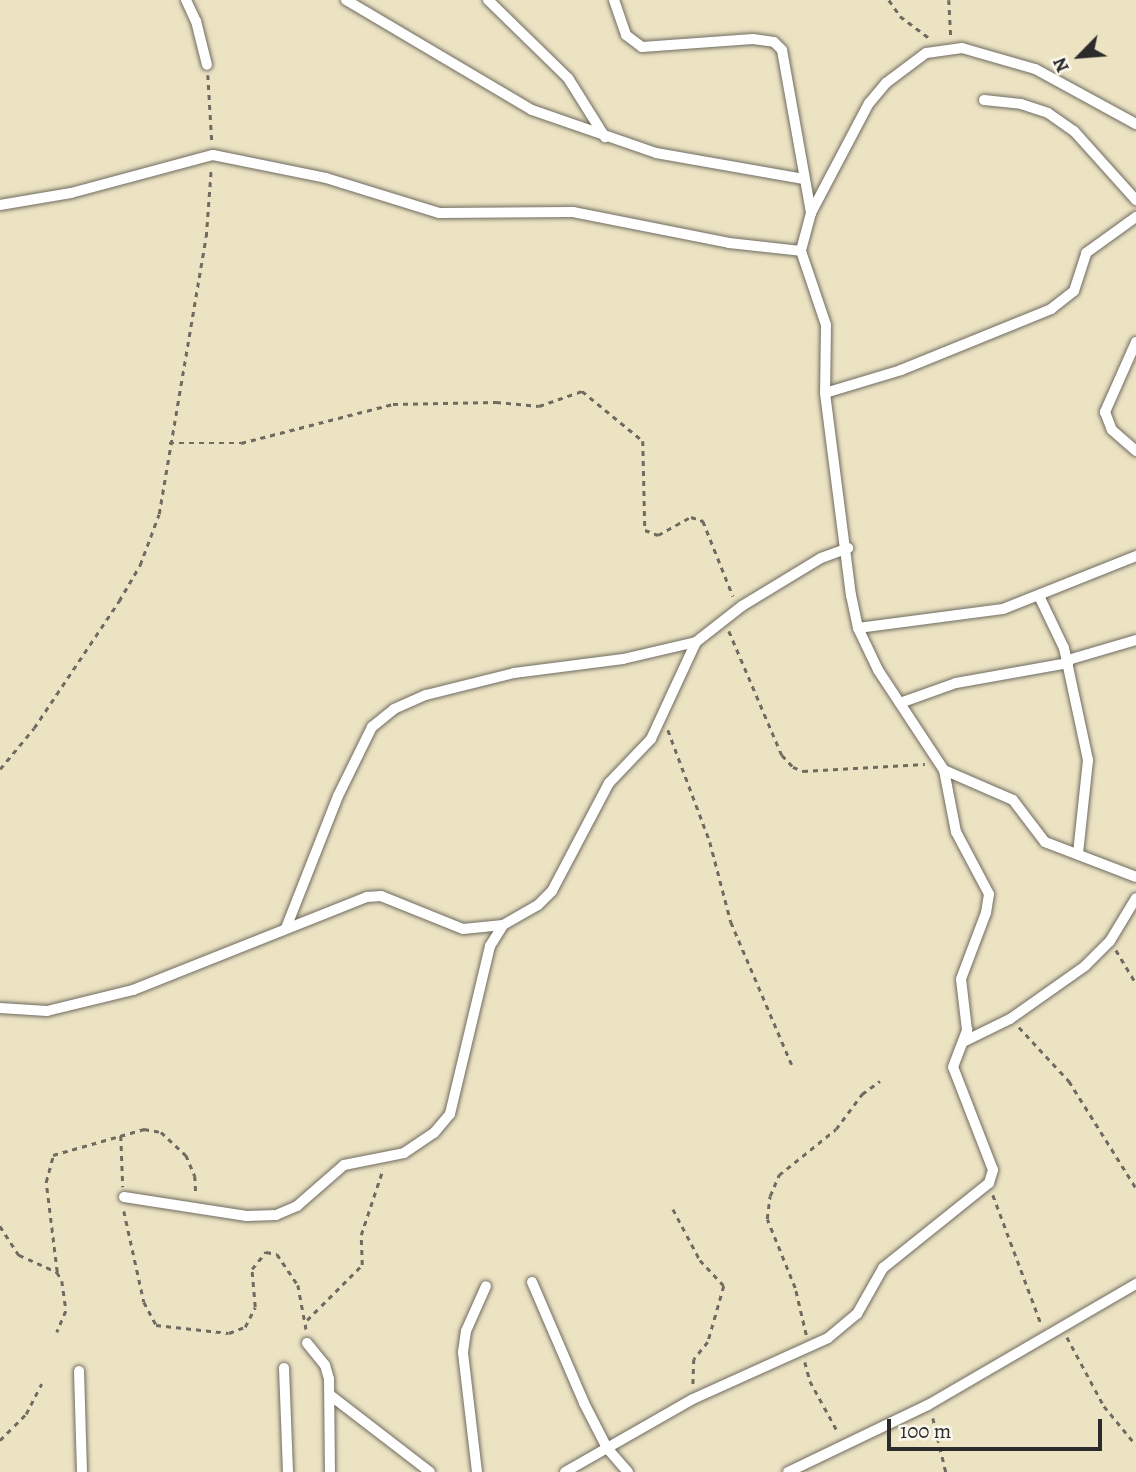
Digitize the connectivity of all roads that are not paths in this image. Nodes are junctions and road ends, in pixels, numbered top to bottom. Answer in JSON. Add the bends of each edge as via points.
{"nodes":[{"id":1,"x":346,"y":0,"type":"edge"},
{"id":2,"x":488,"y":0,"type":"edge"},
{"id":3,"x":614,"y":0,"type":"edge"},
{"id":4,"x":191,"y":3,"type":"edge"},
{"id":5,"x":206,"y":65,"type":"road end"},
{"id":6,"x":984,"y":100,"type":"dead end"},
{"id":7,"x":1136,"y":124,"type":"edge"},
{"id":8,"x":605,"y":137,"type":"junction"},
{"id":9,"x":804,"y":179,"type":"junction"},
{"id":10,"x":1136,"y":200,"type":"edge"},
{"id":11,"x":0,"y":205,"type":"edge"},
{"id":12,"x":811,"y":213,"type":"junction"},
{"id":13,"x":1136,"y":217,"type":"edge"},
{"id":14,"x":801,"y":251,"type":"junction"},
{"id":15,"x":1136,"y":342,"type":"edge"},
{"id":16,"x":825,"y":393,"type":"junction"},
{"id":17,"x":1136,"y":451,"type":"edge"},
{"id":18,"x":848,"y":548,"type":"junction"},
{"id":19,"x":1136,"y":556,"type":"edge"},
{"id":20,"x":1040,"y":598,"type":"junction"},
{"id":21,"x":858,"y":628,"type":"junction"},
{"id":22,"x":1136,"y":640,"type":"edge"},
{"id":23,"x":696,"y":642,"type":"junction"},
{"id":24,"x":1068,"y":661,"type":"junction"},
{"id":25,"x":900,"y":703,"type":"junction"},
{"id":26,"x":944,"y":769,"type":"junction"},
{"id":27,"x":1077,"y":854,"type":"junction"},
{"id":28,"x":1136,"y":877,"type":"edge"},
{"id":29,"x":1136,"y":898,"type":"edge"},
{"id":30,"x":503,"y":925,"type":"junction"},
{"id":31,"x":286,"y":928,"type":"junction"},
{"id":32,"x":0,"y":1008,"type":"edge"},
{"id":33,"x":965,"y":1041,"type":"junction"},
{"id":34,"x":124,"y":1197,"type":"road end"},
{"id":35,"x":532,"y":1282,"type":"dead end"},
{"id":36,"x":1136,"y":1284,"type":"edge"},
{"id":37,"x":485,"y":1286,"type":"dead end"},
{"id":38,"x":307,"y":1343,"type":"road end"},
{"id":39,"x":284,"y":1368,"type":"dead end"},
{"id":40,"x":79,"y":1371,"type":"dead end"},
{"id":41,"x":330,"y":1395,"type":"junction"},
{"id":42,"x":607,"y":1448,"type":"junction"},
{"id":43,"x":82,"y":1472,"type":"edge"},
{"id":44,"x":288,"y":1472,"type":"edge"},
{"id":45,"x":330,"y":1472,"type":"edge"},
{"id":46,"x":430,"y":1472,"type":"edge"},
{"id":47,"x":477,"y":1472,"type":"edge"},
{"id":48,"x":565,"y":1472,"type":"edge"},
{"id":49,"x":628,"y":1472,"type":"edge"},
{"id":50,"x":788,"y":1472,"type":"edge"}],
"edges":[{"from":1,"to":8,"type":"street","via":[[444,55],[512,101]]},
{"from":2,"to":8,"type":"street","via":[[568,78]]},
{"from":3,"to":9,"type":"street","via":[[625,35],[642,47],[691,41],[774,41],[786,64]]},
{"from":4,"to":5,"type":"street"},
{"from":6,"to":10,"type":"street","via":[[1048,113],[1074,131]]},
{"from":7,"to":12,"type":"street","via":[[1035,69],[947,47],[906,66],[869,103]]},
{"from":8,"to":9,"type":"street","via":[[656,153]]},
{"from":9,"to":12,"type":"street"},
{"from":11,"to":14,"type":"street","via":[[71,193],[213,155],[327,178],[439,213],[573,212],[729,243]]},
{"from":12,"to":14,"type":"street"},
{"from":13,"to":16,"type":"street","via":[[1086,253],[1074,291],[1051,309],[901,370]]},
{"from":14,"to":16,"type":"street","via":[[826,325]]},
{"from":15,"to":17,"type":"street","via":[[1105,412],[1112,430]]},
{"from":16,"to":18,"type":"street"},
{"from":18,"to":21,"type":"street"},
{"from":18,"to":23,"type":"street","via":[[821,558],[742,606]]},
{"from":19,"to":20,"type":"street"},
{"from":20,"to":21,"type":"street","via":[[1003,609]]},
{"from":20,"to":24,"type":"street"},
{"from":21,"to":25,"type":"street"},
{"from":22,"to":24,"type":"street"},
{"from":23,"to":30,"type":"street","via":[[651,739],[609,783],[552,891],[538,905]]},
{"from":23,"to":31,"type":"street","via":[[589,665],[514,673],[426,695],[394,709],[372,727],[338,796]]},
{"from":24,"to":25,"type":"street","via":[[956,683]]},
{"from":24,"to":27,"type":"street","via":[[1088,760]]},
{"from":25,"to":26,"type":"street"},
{"from":26,"to":27,"type":"street","via":[[1000,791],[1018,806],[1038,837]]},
{"from":26,"to":33,"type":"street","via":[[956,832],[989,894],[961,979]]},
{"from":27,"to":28,"type":"street"},
{"from":29,"to":33,"type":"street","via":[[1110,941],[1085,966],[1010,1019]]},
{"from":30,"to":31,"type":"street","via":[[463,929],[380,896],[351,901]]},
{"from":30,"to":34,"type":"street","via":[[490,946],[450,1114],[434,1133],[386,1159],[344,1165],[297,1206],[276,1215],[247,1216]]},
{"from":31,"to":32,"type":"street","via":[[133,990],[47,1011]]},
{"from":33,"to":42,"type":"street","via":[[954,1073],[993,1170],[989,1183],[883,1268],[848,1324],[693,1399]]},
{"from":35,"to":42,"type":"street"},
{"from":36,"to":50,"type":"street","via":[[928,1405]]},
{"from":37,"to":47,"type":"street","via":[[463,1352]]},
{"from":38,"to":41,"type":"street","via":[[325,1365]]},
{"from":39,"to":44,"type":"street"},
{"from":40,"to":43,"type":"street"},
{"from":41,"to":45,"type":"street"},
{"from":41,"to":46,"type":"street"},
{"from":42,"to":48,"type":"street"},
{"from":42,"to":49,"type":"street"}]}
